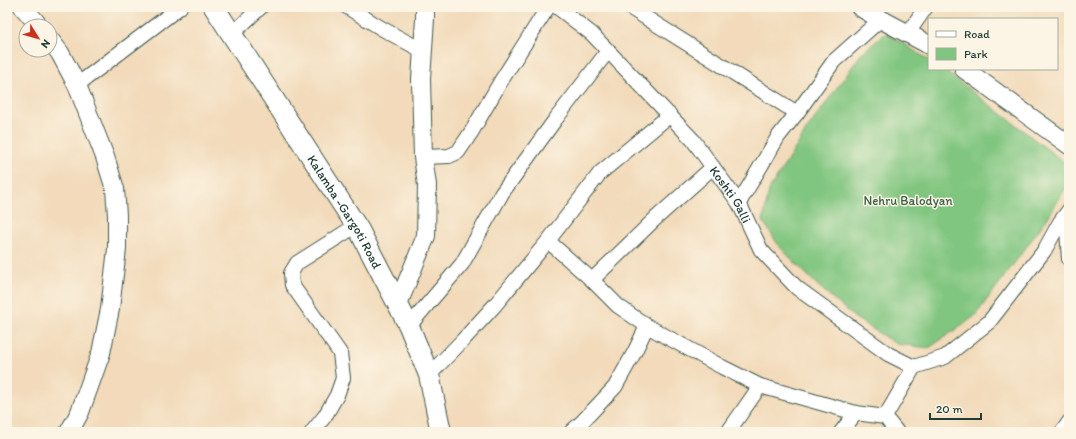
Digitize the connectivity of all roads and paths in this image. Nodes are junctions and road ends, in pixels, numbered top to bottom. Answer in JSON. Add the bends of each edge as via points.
{"nodes":[{"id":1,"x":22,"y":7,"type":"edge"},
{"id":2,"x":180,"y":7,"type":"edge"},
{"id":3,"x":214,"y":7,"type":"edge"},
{"id":4,"x":261,"y":7,"type":"edge"},
{"id":5,"x":347,"y":7,"type":"edge"},
{"id":6,"x":424,"y":7,"type":"edge"},
{"id":7,"x":548,"y":7,"type":"edge"},
{"id":8,"x":557,"y":7,"type":"edge"},
{"id":9,"x":629,"y":7,"type":"edge"},
{"id":10,"x":860,"y":7,"type":"edge"},
{"id":11,"x":926,"y":7,"type":"edge"},
{"id":12,"x":32,"y":18,"type":"edge"},
{"id":13,"x":880,"y":20,"type":"junction"},
{"id":14,"x":908,"y":33,"type":"junction"},
{"id":15,"x":232,"y":34,"type":"junction"},
{"id":16,"x":928,"y":44,"type":"edge"},
{"id":17,"x":58,"y":50,"type":"edge"},
{"id":18,"x":423,"y":51,"type":"junction"},
{"id":19,"x":608,"y":51,"type":"junction"},
{"id":20,"x":965,"y":70,"type":"edge"},
{"id":21,"x":77,"y":85,"type":"junction"},
{"id":22,"x":796,"y":113,"type":"junction"},
{"id":23,"x":670,"y":116,"type":"junction"},
{"id":24,"x":1069,"y":145,"type":"edge"},
{"id":25,"x":423,"y":158,"type":"junction"},
{"id":26,"x":713,"y":167,"type":"junction"},
{"id":27,"x":739,"y":203,"type":"junction"},
{"id":28,"x":1067,"y":212,"type":"edge"},
{"id":29,"x":357,"y":225,"type":"junction"},
{"id":30,"x":548,"y":241,"type":"junction"},
{"id":31,"x":1069,"y":259,"type":"edge"},
{"id":32,"x":592,"y":280,"type":"junction"},
{"id":33,"x":398,"y":304,"type":"junction"},
{"id":34,"x":409,"y":326,"type":"junction"},
{"id":35,"x":647,"y":326,"type":"junction"},
{"id":36,"x":914,"y":366,"type":"junction"},
{"id":37,"x":430,"y":375,"type":"junction"},
{"id":38,"x":760,"y":386,"type":"junction"},
{"id":39,"x":856,"y":413,"type":"junction"},
{"id":40,"x":885,"y":417,"type":"junction"},
{"id":41,"x":1069,"y":422,"type":"edge"},
{"id":42,"x":441,"y":431,"type":"edge"},
{"id":43,"x":70,"y":432,"type":"edge"},
{"id":44,"x":312,"y":432,"type":"edge"},
{"id":45,"x":571,"y":432,"type":"edge"},
{"id":46,"x":728,"y":432,"type":"edge"},
{"id":47,"x":841,"y":432,"type":"edge"},
{"id":48,"x":897,"y":432,"type":"edge"},
{"id":49,"x":1062,"y":432,"type":"edge"}],
"edges":[{"from":1,"to":12,"type":"street"},
{"from":2,"to":21,"type":"street"},
{"from":3,"to":15,"type":"main road","name":"Kalamba -Gargoti Road"},
{"from":4,"to":15,"type":"street"},
{"from":5,"to":18,"type":"street"},
{"from":6,"to":18,"type":"street"},
{"from":7,"to":25,"type":"street","via":[[458,152],[449,156]]},
{"from":8,"to":19,"type":"street","name":"Koshti Galli","via":[[592,34]]},
{"from":9,"to":22,"type":"street"},
{"from":10,"to":13,"type":"street"},
{"from":11,"to":14,"type":"street"},
{"from":13,"to":14,"type":"street"},
{"from":13,"to":22,"type":"street","via":[[834,61]]},
{"from":14,"to":16,"type":"street"},
{"from":15,"to":29,"type":"main road","name":"Kalamba -Gargoti Road"},
{"from":17,"to":21,"type":"street"},
{"from":18,"to":25,"type":"street"},
{"from":19,"to":23,"type":"street","name":"Koshti Galli"},
{"from":19,"to":34,"type":"street","via":[[502,193],[462,264]]},
{"from":20,"to":24,"type":"street"},
{"from":21,"to":43,"type":"street","via":[[115,190],[117,249],[110,308],[101,353],[80,412]]},
{"from":22,"to":27,"type":"street","via":[[778,137]]},
{"from":23,"to":26,"type":"street","name":"Koshti Galli","via":[[694,140]]},
{"from":23,"to":30,"type":"street","via":[[600,173]]},
{"from":25,"to":33,"type":"street","via":[[427,185],[426,236]]},
{"from":26,"to":27,"type":"street","name":"Koshti Galli"},
{"from":26,"to":32,"type":"street"},
{"from":27,"to":36,"type":"street","name":"Koshti Galli","via":[[760,250],[797,288],[888,354]]},
{"from":28,"to":31,"type":"street"},
{"from":28,"to":36,"type":"street","via":[[1044,251],[989,322],[945,356]]},
{"from":29,"to":33,"type":"main road","name":"Kalamba -Gargoti Road"},
{"from":29,"to":44,"type":"street","via":[[297,263],[291,273],[292,285],[340,353],[343,378],[337,395]]},
{"from":30,"to":32,"type":"street"},
{"from":30,"to":37,"type":"street","via":[[495,305]]},
{"from":32,"to":35,"type":"street","via":[[618,306]]},
{"from":33,"to":34,"type":"main road","name":"Kalamba -Gargoti Road"},
{"from":34,"to":37,"type":"main road","name":"Kalamba -Gargoti Road"},
{"from":35,"to":38,"type":"street"},
{"from":35,"to":45,"type":"street","via":[[615,387]]},
{"from":36,"to":40,"type":"street"},
{"from":37,"to":42,"type":"main road","name":"Kalamba -Gargoti Road"},
{"from":38,"to":39,"type":"street"},
{"from":38,"to":46,"type":"street"},
{"from":39,"to":40,"type":"street"},
{"from":39,"to":47,"type":"street"},
{"from":40,"to":48,"type":"street"},
{"from":41,"to":49,"type":"street"}]}
